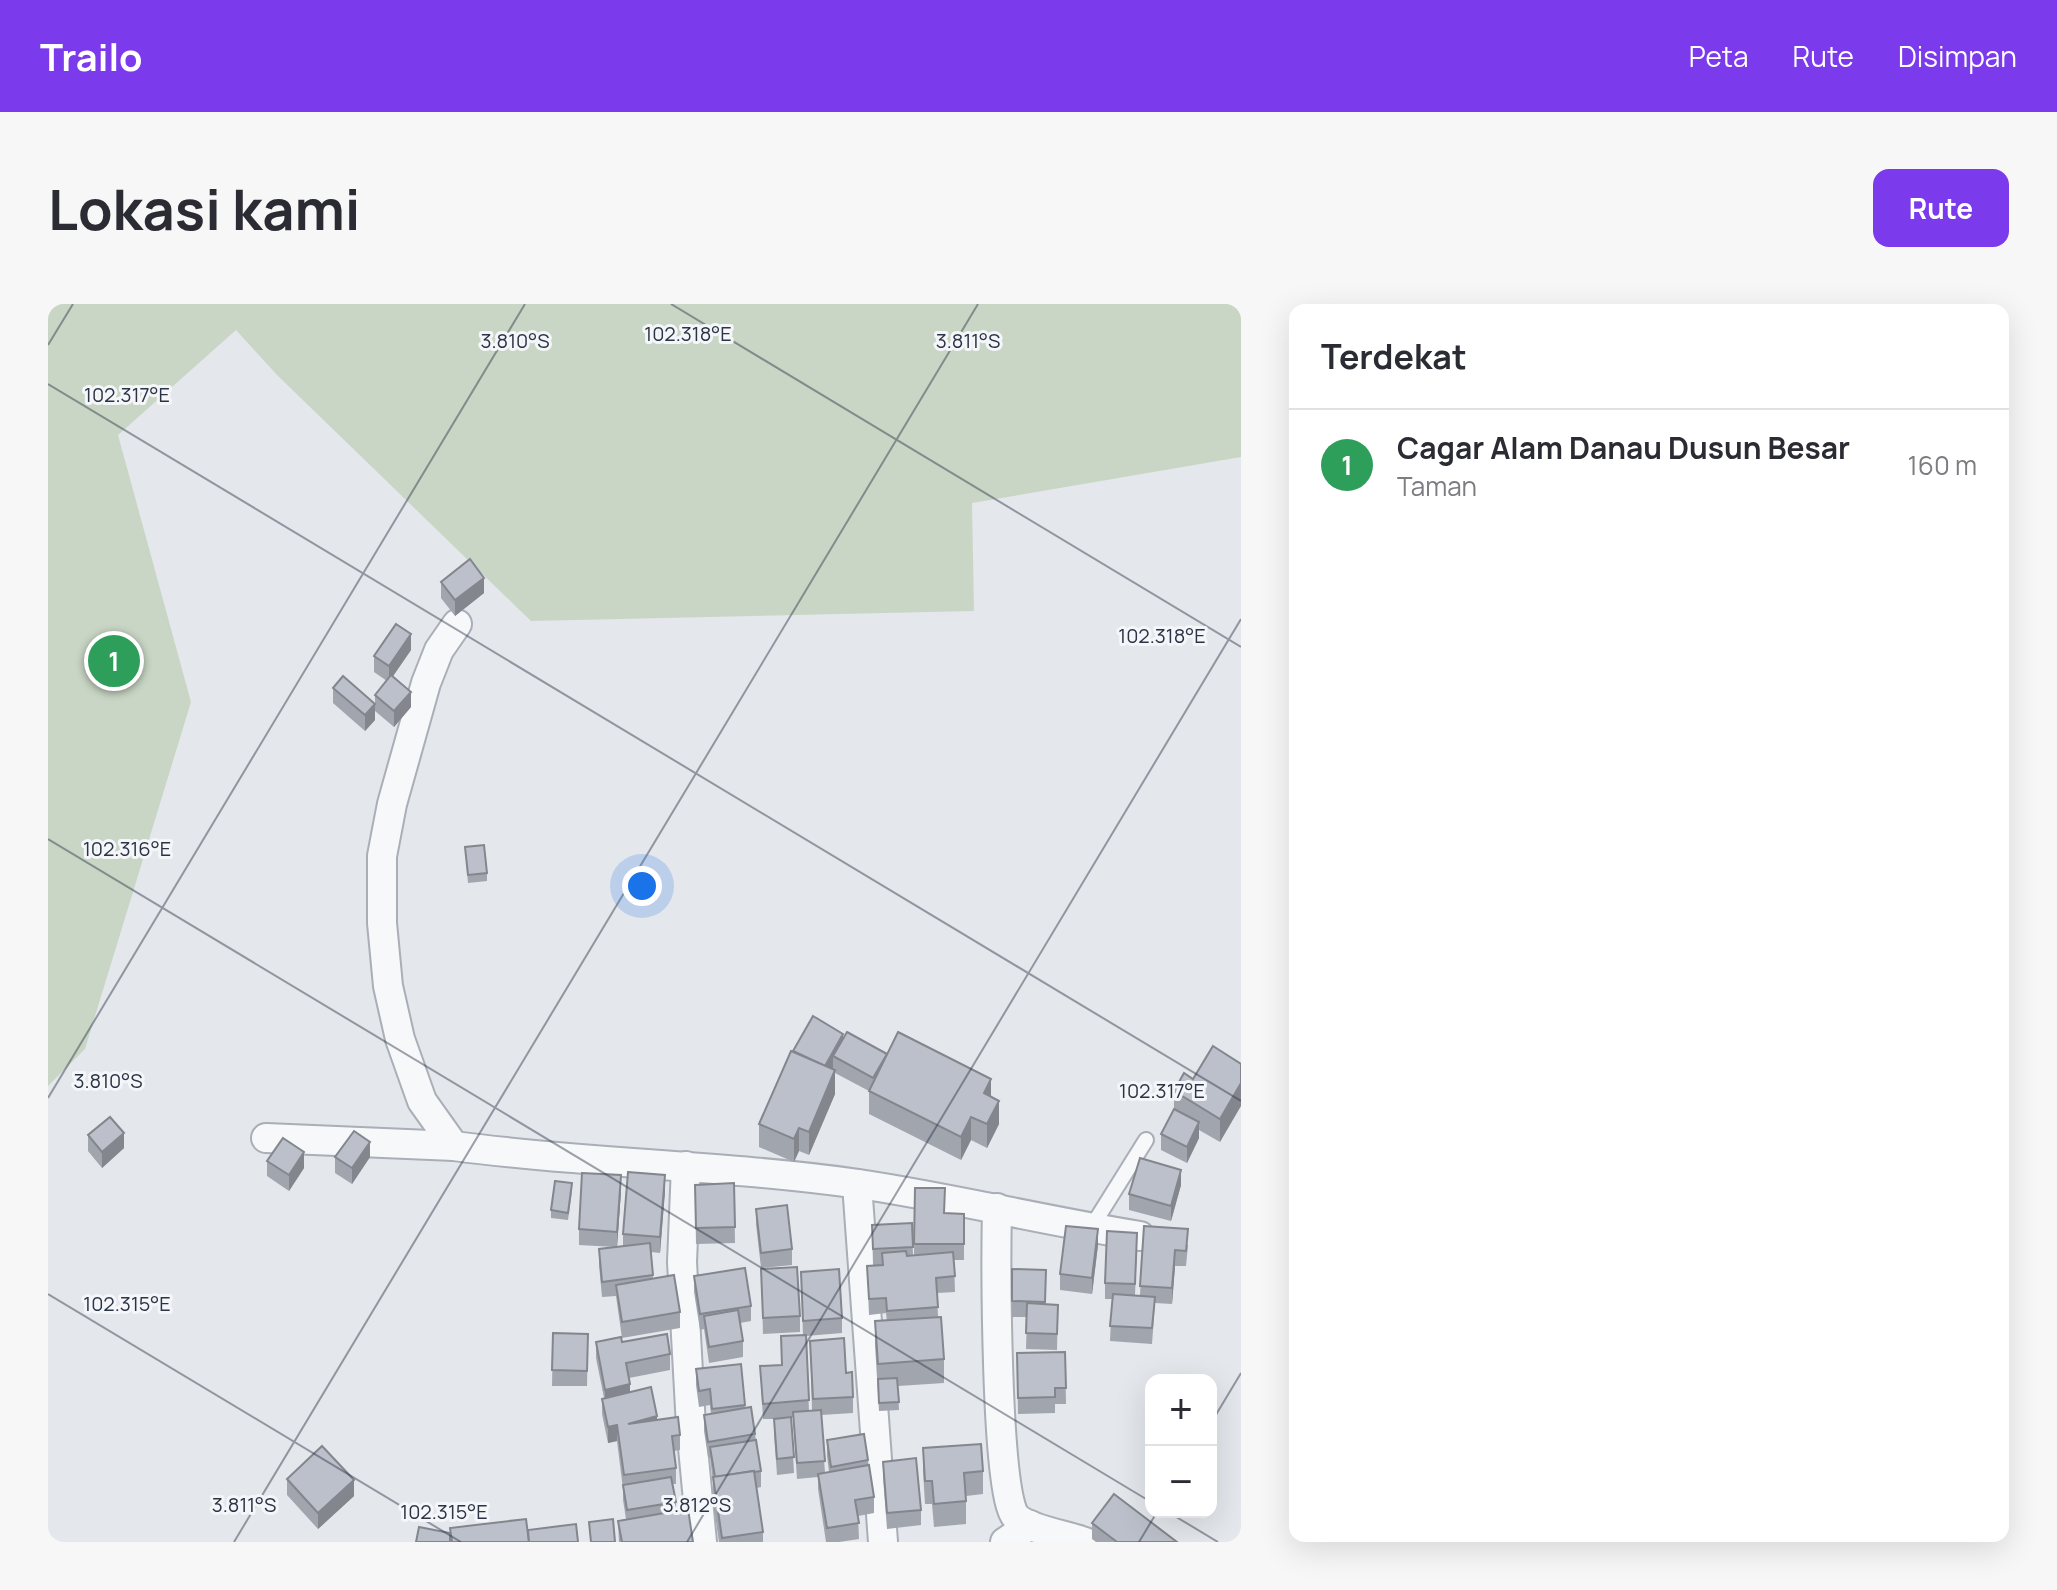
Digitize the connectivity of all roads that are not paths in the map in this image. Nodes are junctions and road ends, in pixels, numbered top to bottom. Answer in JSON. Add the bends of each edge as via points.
{"nodes":[{"id":1,"x":457,"y":624,"type":"dead end"},
{"id":2,"x":266,"y":1138,"type":"dead end"},
{"id":3,"x":1146,"y":1140,"type":"dead end"},
{"id":4,"x":454,"y":1146,"type":"junction"},
{"id":5,"x":686,"y":1166,"type":"junction"},
{"id":6,"x":857,"y":1184,"type":"junction"},
{"id":7,"x":997,"y":1208,"type":"junction"},
{"id":8,"x":1091,"y":1228,"type":"junction"},
{"id":9,"x":1140,"y":1236,"type":"edge"},
{"id":10,"x":1030,"y":1525,"type":"junction"},
{"id":11,"x":702,"y":1542,"type":"edge"},
{"id":12,"x":883,"y":1542,"type":"edge"},
{"id":13,"x":1005,"y":1542,"type":"edge"},
{"id":14,"x":1085,"y":1542,"type":"edge"}],
"edges":[{"from":1,"to":4,"type":"street","via":[[426,683],[382,856],[388,986],[400,1039],[422,1101]]},
{"from":2,"to":4,"type":"street"},
{"from":3,"to":8,"type":"lane"},
{"from":4,"to":5,"type":"street"},
{"from":5,"to":6,"type":"street"},
{"from":5,"to":11,"type":"street","via":[[678,1335]]},
{"from":6,"to":7,"type":"street"},
{"from":6,"to":12,"type":"street"},
{"from":7,"to":8,"type":"street"},
{"from":7,"to":10,"type":"street","via":[[1001,1430],[1009,1503],[1016,1517]]},
{"from":8,"to":9,"type":"street"},
{"from":10,"to":13,"type":"street"},
{"from":10,"to":14,"type":"street"}]}
